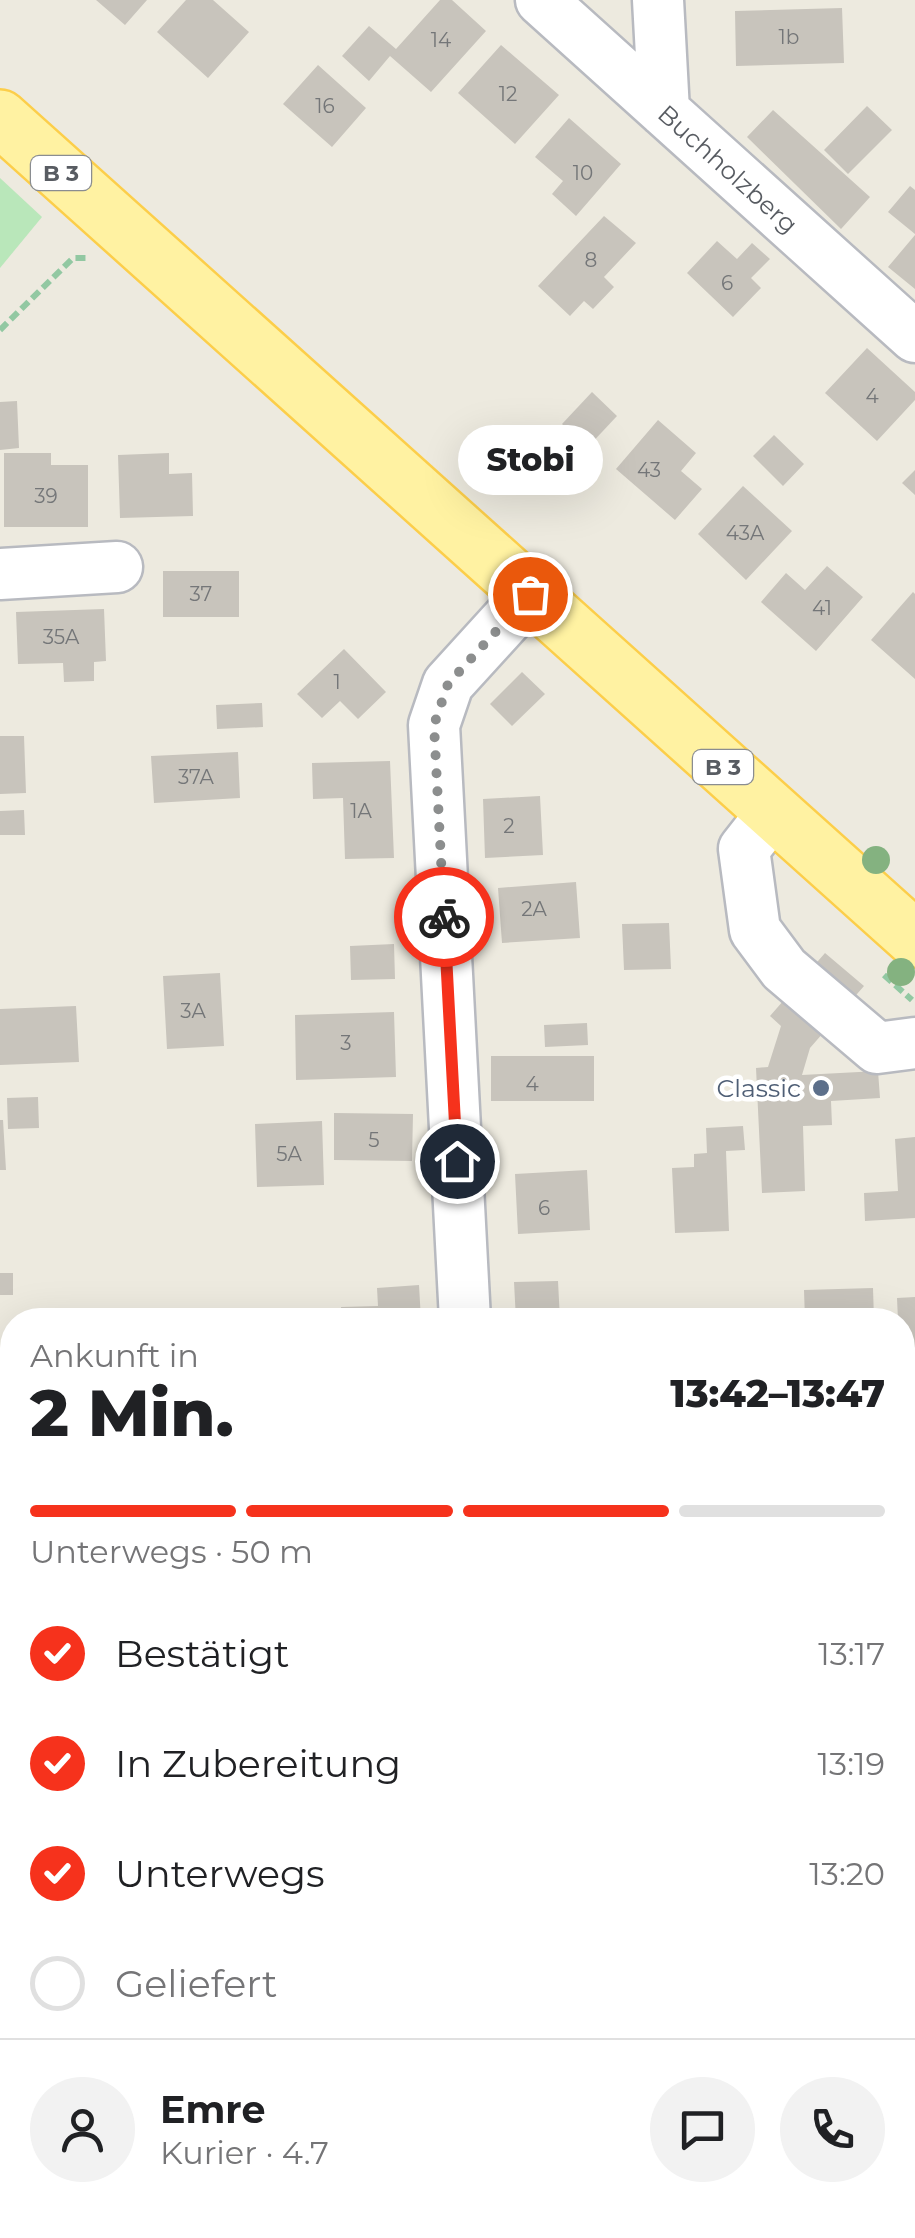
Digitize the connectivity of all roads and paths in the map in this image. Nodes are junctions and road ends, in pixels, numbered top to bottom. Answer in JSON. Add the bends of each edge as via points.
{"nodes":[{"id":1,"x":542,"y":0,"type":"edge"},
{"id":2,"x":658,"y":0,"type":"edge"},
{"id":3,"x":664,"y":111,"type":"junction"},
{"id":4,"x":0,"y":118,"type":"edge"},
{"id":5,"x":96,"y":258,"type":"dead end"},
{"id":6,"x":0,"y":330,"type":"edge"},
{"id":7,"x":915,"y":337,"type":"edge"},
{"id":8,"x":117,"y":567,"type":"dead end"},
{"id":9,"x":0,"y":574,"type":"edge"},
{"id":10,"x":530,"y":594,"type":"junction"},
{"id":11,"x":773,"y":812,"type":"junction"},
{"id":12,"x":915,"y":939,"type":"edge"},
{"id":13,"x":915,"y":1043,"type":"edge"},
{"id":14,"x":464,"y":1308,"type":"edge"}],
"edges":[{"from":1,"to":3,"type":"street","name":"Buchholzberg"},
{"from":2,"to":3,"type":"street"},
{"from":3,"to":7,"type":"street","name":"Buchholzberg"},
{"from":4,"to":10,"type":"main road","number":"B 3"},
{"from":5,"to":6,"type":"path","via":[[72,258]]},
{"from":8,"to":9,"type":"street"},
{"from":10,"to":11,"type":"main road","number":"B 3"},
{"from":10,"to":14,"type":"street","via":[[448,684],[434,725]]},
{"from":11,"to":12,"type":"main road","number":"B 3"},
{"from":11,"to":13,"type":"street","via":[[744,850],[755,930],[784,969],[877,1048]]}]}
